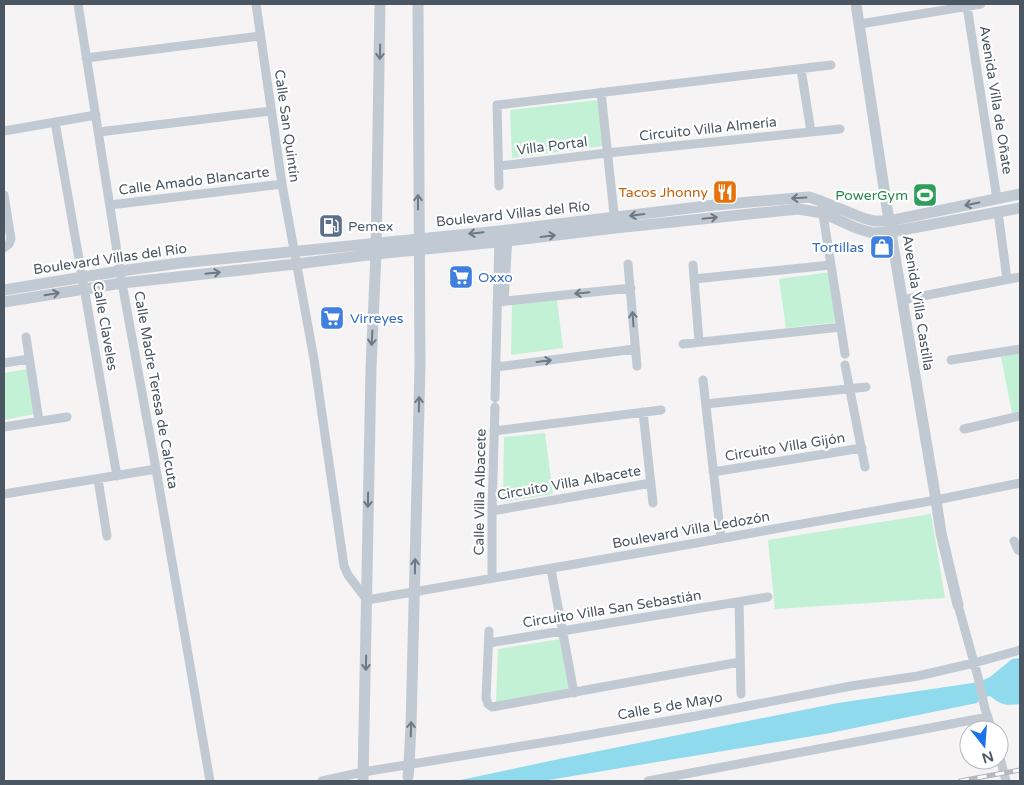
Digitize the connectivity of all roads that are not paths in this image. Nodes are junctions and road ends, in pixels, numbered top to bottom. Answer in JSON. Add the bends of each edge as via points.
{"nodes":[{"id":1,"x":78,"y":4,"type":"edge"},
{"id":2,"x":256,"y":4,"type":"edge"},
{"id":3,"x":380,"y":4,"type":"edge"},
{"id":4,"x":418,"y":4,"type":"edge"},
{"id":5,"x":856,"y":4,"type":"edge"},
{"id":6,"x":981,"y":4,"type":"edge"},
{"id":7,"x":967,"y":6,"type":"junction"},
{"id":8,"x":860,"y":24,"type":"junction"},
{"id":9,"x":260,"y":36,"type":"junction"},
{"id":10,"x":86,"y":58,"type":"junction"},
{"id":11,"x":831,"y":65,"type":"dead end"},
{"id":12,"x":801,"y":69,"type":"junction"},
{"id":13,"x":601,"y":92,"type":"junction"},
{"id":14,"x":271,"y":111,"type":"junction"},
{"id":15,"x":96,"y":115,"type":"junction"},
{"id":16,"x":56,"y":122,"type":"junction"},
{"id":17,"x":840,"y":129,"type":"dead end"},
{"id":18,"x":4,"y":131,"type":"edge"},
{"id":19,"x":99,"y":132,"type":"junction"},
{"id":20,"x":811,"y":132,"type":"junction"},
{"id":21,"x":607,"y":153,"type":"junction"},
{"id":22,"x":499,"y":166,"type":"junction"},
{"id":23,"x":282,"y":184,"type":"junction"},
{"id":24,"x":500,"y":186,"type":"dead end"},
{"id":25,"x":1020,"y":194,"type":"edge"},
{"id":26,"x":4,"y":195,"type":"edge"},
{"id":27,"x":996,"y":199,"type":"junction"},
{"id":28,"x":821,"y":201,"type":"junction"},
{"id":29,"x":110,"y":206,"type":"junction"},
{"id":30,"x":1020,"y":208,"type":"edge"},
{"id":31,"x":998,"y":212,"type":"junction"},
{"id":32,"x":823,"y":213,"type":"junction"},
{"id":33,"x":615,"y":223,"type":"junction"},
{"id":34,"x":890,"y":227,"type":"junction"},
{"id":35,"x":503,"y":236,"type":"junction"},
{"id":36,"x":419,"y":245,"type":"junction"},
{"id":37,"x":4,"y":248,"type":"edge"},
{"id":38,"x":376,"y":248,"type":"junction"},
{"id":39,"x":294,"y":252,"type":"junction"},
{"id":40,"x":296,"y":264,"type":"junction"},
{"id":41,"x":628,"y":264,"type":"dead end"},
{"id":42,"x":831,"y":265,"type":"junction"},
{"id":43,"x":693,"y":266,"type":"dead end"},
{"id":44,"x":120,"y":271,"type":"junction"},
{"id":45,"x":1020,"y":277,"type":"edge"},
{"id":46,"x":694,"y":279,"type":"junction"},
{"id":47,"x":1007,"y":279,"type":"junction"},
{"id":48,"x":83,"y":283,"type":"junction"},
{"id":49,"x":122,"y":283,"type":"junction"},
{"id":50,"x":631,"y":288,"type":"junction"},
{"id":51,"x":4,"y":290,"type":"edge"},
{"id":52,"x":902,"y":300,"type":"junction"},
{"id":53,"x":4,"y":302,"type":"edge"},
{"id":54,"x":501,"y":302,"type":"junction"},
{"id":55,"x":841,"y":327,"type":"junction"},
{"id":56,"x":26,"y":337,"type":"dead end"},
{"id":57,"x":698,"y":342,"type":"junction"},
{"id":58,"x":683,"y":344,"type":"dead end"},
{"id":59,"x":636,"y":349,"type":"junction"},
{"id":60,"x":1020,"y":349,"type":"edge"},
{"id":61,"x":845,"y":354,"type":"dead end"},
{"id":62,"x":30,"y":359,"type":"junction"},
{"id":63,"x":951,"y":360,"type":"dead end"},
{"id":64,"x":4,"y":363,"type":"edge"},
{"id":65,"x":845,"y":365,"type":"dead end"},
{"id":66,"x":637,"y":366,"type":"dead end"},
{"id":67,"x":496,"y":367,"type":"junction"},
{"id":68,"x":703,"y":380,"type":"dead end"},
{"id":69,"x":866,"y":388,"type":"dead end"},
{"id":70,"x":850,"y":389,"type":"junction"},
{"id":71,"x":706,"y":404,"type":"junction"},
{"id":72,"x":661,"y":410,"type":"dead end"},
{"id":73,"x":643,"y":412,"type":"junction"},
{"id":74,"x":1020,"y":416,"type":"edge"},
{"id":75,"x":67,"y":417,"type":"dead end"},
{"id":76,"x":39,"y":421,"type":"junction"},
{"id":77,"x":4,"y":427,"type":"edge"},
{"id":78,"x":964,"y":429,"type":"dead end"},
{"id":79,"x":494,"y":431,"type":"junction"},
{"id":80,"x":862,"y":448,"type":"junction"},
{"id":81,"x":865,"y":467,"type":"dead end"},
{"id":82,"x":156,"y":468,"type":"junction"},
{"id":83,"x":713,"y":472,"type":"junction"},
{"id":84,"x":117,"y":476,"type":"junction"},
{"id":85,"x":98,"y":479,"type":"junction"},
{"id":86,"x":651,"y":483,"type":"junction"},
{"id":87,"x":1020,"y":483,"type":"edge"},
{"id":88,"x":4,"y":494,"type":"edge"},
{"id":89,"x":936,"y":500,"type":"junction"},
{"id":90,"x":653,"y":503,"type":"dead end"},
{"id":91,"x":492,"y":511,"type":"junction"},
{"id":92,"x":107,"y":536,"type":"dead end"},
{"id":93,"x":721,"y":538,"type":"junction"},
{"id":94,"x":1014,"y":541,"type":"dead end"},
{"id":95,"x":1020,"y":551,"type":"edge"},
{"id":96,"x":551,"y":569,"type":"junction"},
{"id":97,"x":492,"y":578,"type":"junction"},
{"id":98,"x":415,"y":593,"type":"junction"},
{"id":99,"x":768,"y":597,"type":"dead end"},
{"id":100,"x":367,"y":600,"type":"junction"},
{"id":101,"x":739,"y":602,"type":"junction"},
{"id":102,"x":958,"y":605,"type":"joint"},
{"id":103,"x":489,"y":631,"type":"dead end"},
{"id":104,"x":563,"y":632,"type":"junction"},
{"id":105,"x":489,"y":644,"type":"junction"},
{"id":106,"x":1020,"y":650,"type":"edge"},
{"id":107,"x":740,"y":662,"type":"junction"},
{"id":108,"x":974,"y":663,"type":"junction"},
{"id":109,"x":574,"y":693,"type":"junction"},
{"id":110,"x":741,"y":694,"type":"dead end"},
{"id":111,"x":987,"y":713,"type":"junction"},
{"id":112,"x":989,"y":720,"type":"edge"},
{"id":113,"x":409,"y":765,"type":"junction"},
{"id":114,"x":363,"y":777,"type":"edge"},
{"id":115,"x":408,"y":779,"type":"edge"},
{"id":116,"x":210,"y":781,"type":"edge"},
{"id":117,"x":322,"y":781,"type":"edge"},
{"id":118,"x":648,"y":781,"type":"edge"}],
"edges":[{"from":1,"to":10,"type":"street","name":"Calle Madre Teresa de Calcuta"},
{"from":2,"to":9,"type":"street","name":"Calle San Quintín"},
{"from":3,"to":38,"type":"street","one_way":true},
{"from":36,"to":4,"type":"street","one_way":true},
{"from":5,"to":8,"type":"street","name":"Avenida Villa Castilla"},
{"from":6,"to":7,"type":"street"},
{"from":7,"to":8,"type":"street"},
{"from":7,"to":27,"type":"street","name":"Avenida Villa de Oñate"},
{"from":8,"to":34,"type":"street","name":"Avenida Villa Castilla"},
{"from":9,"to":10,"type":"street"},
{"from":9,"to":14,"type":"street","name":"Calle San Quintín"},
{"from":10,"to":15,"type":"street","name":"Calle Madre Teresa de Calcuta"},
{"from":11,"to":12,"type":"street"},
{"from":12,"to":13,"type":"street"},
{"from":12,"to":20,"type":"street"},
{"from":13,"to":21,"type":"street"},
{"from":13,"to":22,"type":"street","via":[[497,105]]},
{"from":14,"to":19,"type":"street"},
{"from":14,"to":23,"type":"street","name":"Calle San Quintín"},
{"from":15,"to":16,"type":"street"},
{"from":15,"to":19,"type":"street","name":"Calle Madre Teresa de Calcuta"},
{"from":16,"to":18,"type":"street"},
{"from":16,"to":48,"type":"street","name":"Calle Claveles"},
{"from":17,"to":20,"type":"street","name":"Circuito Villa Almería"},
{"from":19,"to":29,"type":"street","name":"Calle Madre Teresa de Calcuta"},
{"from":20,"to":21,"type":"street","name":"Circuito Villa Almería"},
{"from":21,"to":22,"type":"street","name":"Villa Portal"},
{"from":21,"to":33,"type":"street"},
{"from":22,"to":24,"type":"street"},
{"from":23,"to":29,"type":"street","name":"Calle Amado Blancarte"},
{"from":23,"to":39,"type":"street","name":"Calle San Quintín"},
{"from":25,"to":27,"type":"street","name":"Boulevard Villas del Río"},
{"from":26,"to":37,"type":"street","via":[[11,239]]},
{"from":27,"to":34,"type":"street","name":"Boulevard Villas del Río","one_way":true},
{"from":28,"to":32,"type":"street"},
{"from":28,"to":33,"type":"street","name":"Boulevard Villas del Río","one_way":true,"via":[[809,198],[715,205]]},
{"from":28,"to":34,"type":"street","name":"Boulevard Villas del Río"},
{"from":29,"to":44,"type":"street","name":"Calle Madre Teresa de Calcuta"},
{"from":30,"to":31,"type":"street","name":"Boulevard Villas del Río"},
{"from":31,"to":34,"type":"street","name":"Boulevard Villas del Río"},
{"from":31,"to":47,"type":"street"},
{"from":33,"to":32,"type":"street","name":"Boulevard Villas del Río","one_way":true,"via":[[798,209]]},
{"from":32,"to":34,"type":"street","name":"Boulevard Villas del Río","via":[[874,233]]},
{"from":32,"to":42,"type":"street"},
{"from":33,"to":35,"type":"street","name":"Boulevard Villas del Río"},
{"from":34,"to":52,"type":"street","name":"Avenida Villa Castilla"},
{"from":35,"to":36,"type":"street","name":"Boulevard Villas del Río"},
{"from":35,"to":54,"type":"street","name":"Calle Villa Albacete"},
{"from":36,"to":38,"type":"street","name":"Boulevard Villas del Río"},
{"from":98,"to":36,"type":"street","one_way":true},
{"from":38,"to":39,"type":"street","name":"Boulevard Villas del Río"},
{"from":38,"to":40,"type":"street","name":"Boulevard Villas del Río"},
{"from":38,"to":100,"type":"street","one_way":true,"via":[[370,368]]},
{"from":39,"to":40,"type":"street","name":"Calle San Quintín"},
{"from":39,"to":44,"type":"street","name":"Boulevard Villas del Río"},
{"from":49,"to":40,"type":"street","name":"Boulevard Villas del Río","one_way":true},
{"from":40,"to":100,"type":"street","name":"Calle San Quintín","via":[[314,359],[344,566]]},
{"from":41,"to":50,"type":"street"},
{"from":42,"to":46,"type":"street"},
{"from":42,"to":55,"type":"street"},
{"from":43,"to":46,"type":"street"},
{"from":44,"to":48,"type":"street","name":"Boulevard Villas del Río"},
{"from":44,"to":49,"type":"street","name":"Calle Madre Teresa de Calcuta"},
{"from":45,"to":47,"type":"street"},
{"from":46,"to":57,"type":"street"},
{"from":47,"to":52,"type":"street"},
{"from":48,"to":49,"type":"street","name":"Boulevard Villas del Río"},
{"from":48,"to":51,"type":"street","name":"Boulevard Villas del Río"},
{"from":53,"to":48,"type":"street","name":"Boulevard Villas del Río","one_way":true},
{"from":48,"to":84,"type":"street","name":"Calle Claveles"},
{"from":49,"to":82,"type":"street","name":"Calle Madre Teresa de Calcuta"},
{"from":50,"to":54,"type":"street","one_way":true},
{"from":59,"to":50,"type":"street","one_way":true},
{"from":52,"to":89,"type":"street","name":"Avenida Villa Castilla"},
{"from":54,"to":67,"type":"street","name":"Calle Villa Albacete"},
{"from":55,"to":57,"type":"street"},
{"from":55,"to":61,"type":"street"},
{"from":56,"to":62,"type":"street"},
{"from":57,"to":58,"type":"street"},
{"from":59,"to":66,"type":"street"},
{"from":67,"to":59,"type":"street","one_way":true},
{"from":60,"to":63,"type":"street"},
{"from":62,"to":64,"type":"street"},
{"from":62,"to":76,"type":"street"},
{"from":65,"to":70,"type":"street","name":"Circuito Villa Gijón"},
{"from":67,"to":79,"type":"street","name":"Calle Villa Albacete"},
{"from":68,"to":71,"type":"street","name":"Circuito Villa Gijón"},
{"from":69,"to":70,"type":"street"},
{"from":70,"to":71,"type":"street"},
{"from":70,"to":80,"type":"street","name":"Circuito Villa Gijón"},
{"from":71,"to":83,"type":"street","name":"Circuito Villa Gijón"},
{"from":72,"to":73,"type":"street"},
{"from":73,"to":79,"type":"street"},
{"from":73,"to":86,"type":"street","name":"Circuito Villa Albacete"},
{"from":74,"to":78,"type":"street"},
{"from":75,"to":76,"type":"street"},
{"from":76,"to":77,"type":"street"},
{"from":79,"to":91,"type":"street","name":"Calle Villa Albacete"},
{"from":80,"to":81,"type":"street","name":"Circuito Villa Gijón"},
{"from":80,"to":83,"type":"street","name":"Circuito Villa Gijón"},
{"from":82,"to":84,"type":"street"},
{"from":82,"to":116,"type":"street","name":"Calle Madre Teresa de Calcuta"},
{"from":83,"to":93,"type":"street","name":"Circuito Villa Gijón"},
{"from":84,"to":85,"type":"street"},
{"from":85,"to":88,"type":"street"},
{"from":85,"to":92,"type":"street"},
{"from":86,"to":90,"type":"street","name":"Circuito Villa Albacete"},
{"from":86,"to":91,"type":"street","name":"Circuito Villa Albacete"},
{"from":87,"to":89,"type":"street","name":"Boulevard Villa Ledozón"},
{"from":89,"to":93,"type":"street","name":"Boulevard Villa Ledozón"},
{"from":89,"to":102,"type":"street","name":"Avenida Villa Castilla"},
{"from":91,"to":97,"type":"street","name":"Calle Villa Albacete"},
{"from":93,"to":96,"type":"street","name":"Boulevard Villa Ledozón"},
{"from":94,"to":95,"type":"street"},
{"from":96,"to":97,"type":"street","name":"Boulevard Villa Ledozón"},
{"from":96,"to":104,"type":"street"},
{"from":97,"to":98,"type":"street","name":"Boulevard Villa Ledozón"},
{"from":98,"to":100,"type":"street","name":"Boulevard Villa Ledozón"},
{"from":113,"to":98,"type":"street","one_way":true},
{"from":99,"to":101,"type":"street","name":"Circuito Villa San Sebastián"},
{"from":100,"to":114,"type":"street","one_way":true},
{"from":101,"to":104,"type":"street","name":"Circuito Villa San Sebastián"},
{"from":101,"to":107,"type":"street"},
{"from":102,"to":108,"type":"street"},
{"from":103,"to":105,"type":"street"},
{"from":104,"to":105,"type":"street","name":"Circuito Villa San Sebastián"},
{"from":104,"to":109,"type":"street"},
{"from":105,"to":109,"type":"street","via":[[486,698],[489,706]]},
{"from":106,"to":108,"type":"street","name":"Calle 5 de Mayo"},
{"from":107,"to":109,"type":"street"},
{"from":107,"to":110,"type":"street"},
{"from":108,"to":111,"type":"street"},
{"from":108,"to":113,"type":"street","name":"Calle 5 de Mayo","via":[[918,676]]},
{"from":111,"to":112,"type":"street"},
{"from":111,"to":118,"type":"street"},
{"from":113,"to":114,"type":"street","name":"Calle 5 de Mayo"},
{"from":113,"to":115,"type":"street"},
{"from":114,"to":117,"type":"street","name":"Calle 5 de Mayo"}]}
